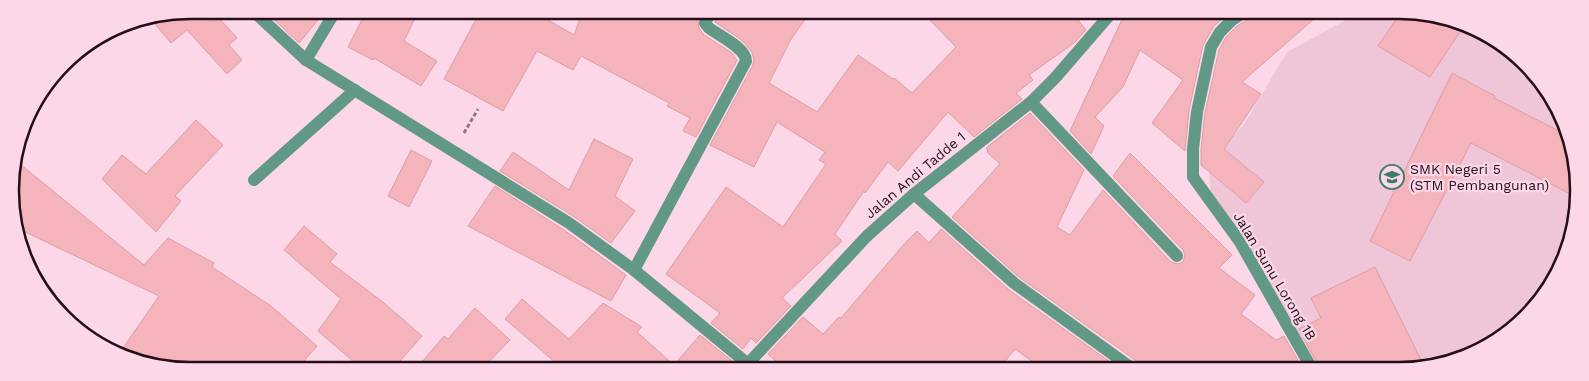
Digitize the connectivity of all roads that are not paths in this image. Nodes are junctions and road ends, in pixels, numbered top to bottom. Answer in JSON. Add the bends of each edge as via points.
{"nodes":[{"id":1,"x":262,"y":19,"type":"edge"},
{"id":2,"x":331,"y":19,"type":"edge"},
{"id":3,"x":707,"y":19,"type":"edge"},
{"id":4,"x":1106,"y":19,"type":"edge"},
{"id":5,"x":1234,"y":19,"type":"edge"},
{"id":6,"x":306,"y":60,"type":"junction"},
{"id":7,"x":355,"y":90,"type":"junction"},
{"id":8,"x":1031,"y":102,"type":"junction"},
{"id":9,"x":254,"y":180,"type":"dead end"},
{"id":10,"x":914,"y":194,"type":"junction"},
{"id":11,"x":1177,"y":256,"type":"dead end"},
{"id":12,"x":634,"y":270,"type":"junction"},
{"id":13,"x":740,"y":362,"type":"edge"},
{"id":14,"x":751,"y":362,"type":"edge"},
{"id":15,"x":1122,"y":362,"type":"edge"},
{"id":16,"x":1308,"y":362,"type":"edge"}],
"edges":[{"from":1,"to":6,"type":"street"},
{"from":2,"to":6,"type":"street"},
{"from":3,"to":12,"type":"street","via":[[705,23],[709,28],[743,51],[746,61]]},
{"from":4,"to":8,"type":"street","name":"Jalan Andi Tadde 1"},
{"from":5,"to":16,"type":"street","name":"Jalan Sunu Lorong 1B","via":[[1211,47],[1193,149],[1194,177],[1240,242]]},
{"from":6,"to":7,"type":"street"},
{"from":7,"to":9,"type":"street"},
{"from":7,"to":12,"type":"street","via":[[569,223]]},
{"from":8,"to":10,"type":"street","name":"Jalan Andi Tadde 1"},
{"from":8,"to":11,"type":"street"},
{"from":10,"to":14,"type":"street","name":"Jalan Andi Tadde 1","via":[[867,236]]},
{"from":10,"to":15,"type":"street","via":[[1014,283]]},
{"from":12,"to":13,"type":"street"}]}
